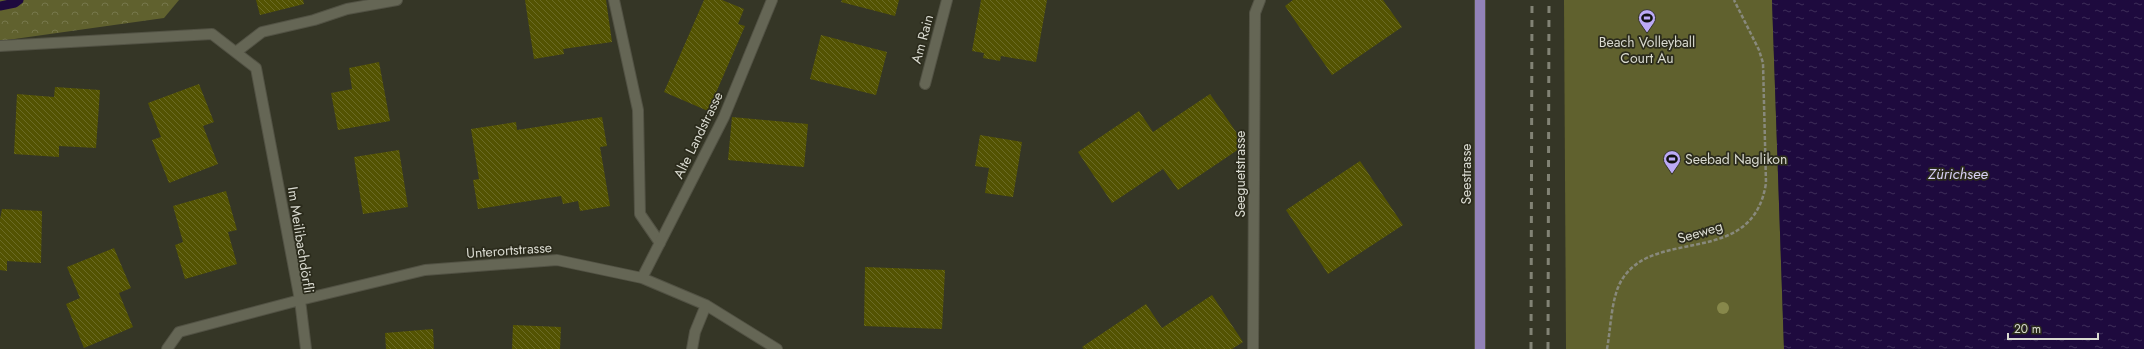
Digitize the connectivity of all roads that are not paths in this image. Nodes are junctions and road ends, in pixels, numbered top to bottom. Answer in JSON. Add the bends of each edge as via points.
{"nodes":[{"id":1,"x":397,"y":0,"type":"edge"},
{"id":2,"x":614,"y":0,"type":"edge"},
{"id":3,"x":772,"y":0,"type":"edge"},
{"id":4,"x":947,"y":0,"type":"edge"},
{"id":5,"x":1260,"y":0,"type":"edge"},
{"id":6,"x":1480,"y":0,"type":"edge"},
{"id":7,"x":0,"y":46,"type":"edge"},
{"id":8,"x":236,"y":52,"type":"junction"},
{"id":9,"x":925,"y":84,"type":"dead end"},
{"id":10,"x":660,"y":243,"type":"junction"},
{"id":11,"x":642,"y":278,"type":"junction"},
{"id":12,"x":300,"y":300,"type":"junction"},
{"id":13,"x":706,"y":305,"type":"junction"},
{"id":14,"x":167,"y":349,"type":"edge"},
{"id":15,"x":306,"y":349,"type":"edge"},
{"id":16,"x":692,"y":349,"type":"edge"},
{"id":17,"x":777,"y":349,"type":"edge"},
{"id":18,"x":1253,"y":349,"type":"edge"},
{"id":19,"x":1480,"y":349,"type":"edge"}],
"edges":[{"from":1,"to":8,"type":"street","via":[[347,9],[262,32]]},
{"from":2,"to":10,"type":"street","via":[[638,110],[640,214]]},
{"from":3,"to":10,"type":"street","name":"Alte Landstrasse","via":[[724,117]]},
{"from":4,"to":9,"type":"street","name":"Am Rain"},
{"from":5,"to":18,"type":"street","name":"Seeguetstrasse","via":[[1255,13]]},
{"from":6,"to":19,"type":"main road","name":"Seestrasse"},
{"from":7,"to":8,"type":"street","name":"Im Meilibachdörfli","via":[[212,34]]},
{"from":8,"to":12,"type":"street","name":"Im Meilibachdörfli","via":[[256,68]]},
{"from":10,"to":11,"type":"street","name":"Alte Landstrasse"},
{"from":11,"to":12,"type":"street","name":"Unterortstrasse","via":[[557,260],[425,270]]},
{"from":11,"to":13,"type":"street","name":"Unterortstrasse"},
{"from":12,"to":14,"type":"street","name":"Im Meilibachdörfli","via":[[179,332]]},
{"from":12,"to":15,"type":"street"},
{"from":13,"to":16,"type":"street","via":[[695,332]]},
{"from":13,"to":17,"type":"street","name":"Unterortstrasse"}]}
